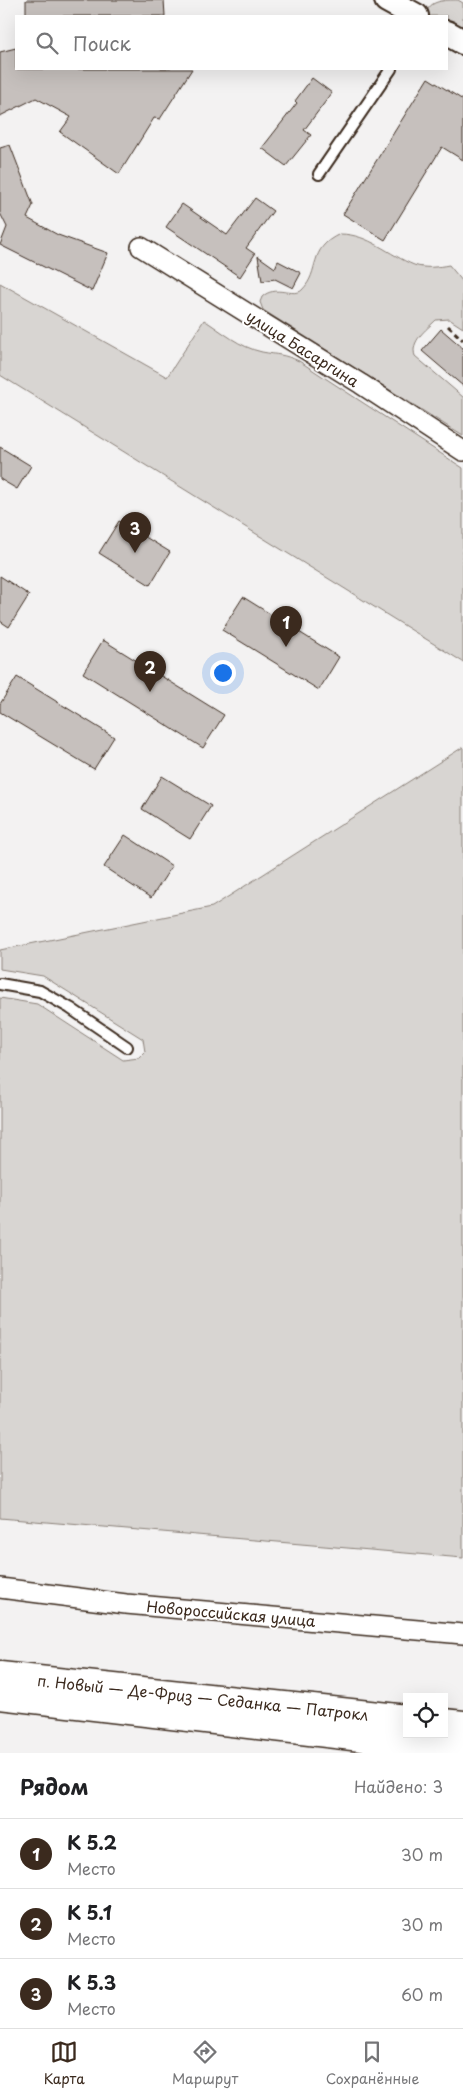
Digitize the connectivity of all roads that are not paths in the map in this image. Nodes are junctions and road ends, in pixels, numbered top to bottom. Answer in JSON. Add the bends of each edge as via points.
{"nodes":[{"id":1,"x":387,"y":0,"type":"edge"},
{"id":2,"x":414,"y":15,"type":"edge"},
{"id":3,"x":448,"y":34,"type":"edge"},
{"id":4,"x":463,"y":42,"type":"edge"},
{"id":5,"x":390,"y":70,"type":"edge"},
{"id":6,"x":318,"y":174,"type":"dead end"},
{"id":7,"x":141,"y":246,"type":"dead end"},
{"id":8,"x":463,"y":451,"type":"edge"},
{"id":9,"x":0,"y":984,"type":"edge"},
{"id":10,"x":127,"y":1047,"type":"dead end"},
{"id":11,"x":0,"y":1588,"type":"edge"},
{"id":12,"x":463,"y":1634,"type":"edge"},
{"id":13,"x":0,"y":1676,"type":"edge"},
{"id":14,"x":0,"y":1695,"type":"edge"},
{"id":15,"x":403,"y":1719,"type":"edge"},
{"id":16,"x":448,"y":1723,"type":"edge"},
{"id":17,"x":463,"y":1725,"type":"edge"},
{"id":18,"x":463,"y":1749,"type":"edge"}],
"edges":[{"from":1,"to":2,"type":"street"},
{"from":3,"to":4,"type":"street"},
{"from":5,"to":6,"type":"lane"},
{"from":7,"to":8,"type":"street","name":"улица Басаргина"},
{"from":9,"to":10,"type":"lane","via":[[40,991]]},
{"from":11,"to":12,"type":"street","name":"Новороссийская улица","via":[[126,1604]]},
{"from":13,"to":15,"type":"highway","name":"п. Новый — Де-Фриз — Седанка — Патрокл"},
{"from":14,"to":18,"type":"highway","name":"п. Новый — Де-Фриз — Седанка — Патрокл"},
{"from":16,"to":17,"type":"highway"}]}
